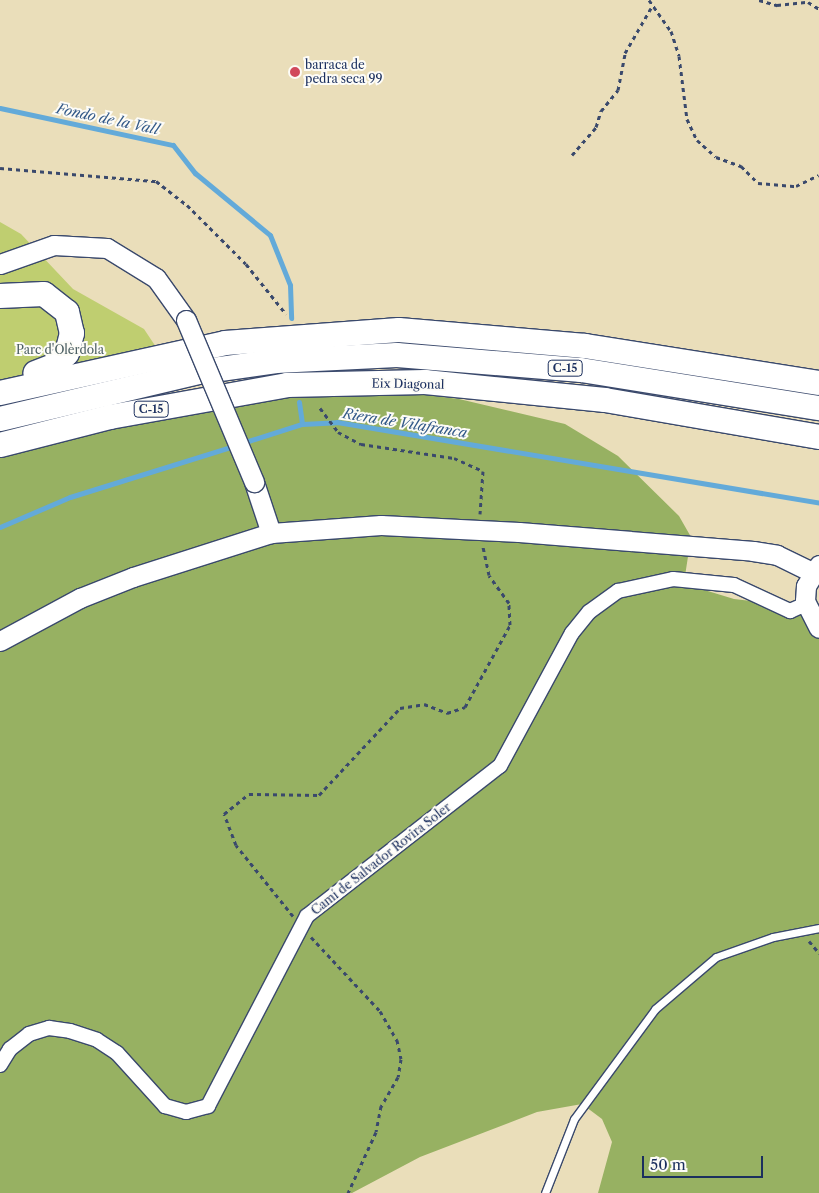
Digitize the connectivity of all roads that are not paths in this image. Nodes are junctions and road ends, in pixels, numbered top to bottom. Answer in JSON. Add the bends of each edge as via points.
{"nodes":[{"id":1,"x":0,"y":264,"type":"edge"},
{"id":2,"x":0,"y":296,"type":"edge"},
{"id":3,"x":819,"y":383,"type":"edge"},
{"id":4,"x":0,"y":387,"type":"edge"},
{"id":5,"x":0,"y":393,"type":"edge"},
{"id":6,"x":819,"y":408,"type":"edge"},
{"id":7,"x":0,"y":419,"type":"edge"},
{"id":8,"x":819,"y":437,"type":"edge"},
{"id":9,"x":0,"y":445,"type":"edge"},
{"id":10,"x":271,"y":533,"type":"junction"},
{"id":11,"x":816,"y":568,"type":"edge"},
{"id":12,"x":806,"y":604,"type":"junction"},
{"id":13,"x":819,"y":628,"type":"edge"},
{"id":14,"x":0,"y":640,"type":"edge"},
{"id":15,"x":819,"y":928,"type":"edge"},
{"id":16,"x":0,"y":1065,"type":"edge"},
{"id":17,"x":545,"y":1193,"type":"edge"}],
"edges":[{"from":1,"to":10,"type":"street","bridge":true,"via":[[54,245],[107,248],[125,255],[156,278],[186,320],[254,482]]},
{"from":2,"to":4,"type":"highway","via":[[32,292],[53,298],[67,312],[72,333],[67,353],[56,365]]},
{"from":3,"to":5,"type":"highway","via":[[547,341],[399,330],[225,343]]},
{"from":6,"to":7,"type":"highway","number":"C-15","via":[[564,368],[397,355],[276,361],[209,370]]},
{"from":8,"to":9,"type":"highway","name":"Eix Diagonal","number":"C-15","via":[[605,400],[425,382],[287,384],[110,417]]},
{"from":10,"to":11,"type":"street","via":[[382,525],[478,530],[753,551]]},
{"from":10,"to":14,"type":"street","via":[[124,580]]},
{"from":11,"to":12,"type":"street"},
{"from":12,"to":13,"type":"street"},
{"from":12,"to":16,"type":"street","name":"Camí de Salvador Rovira Soler","via":[[790,611],[734,585],[705,580],[654,581],[618,592],[589,612],[572,633],[500,766],[331,894],[301,926],[217,1092],[202,1109],[186,1112],[165,1106],[117,1053],[97,1040],[70,1031],[49,1028],[29,1034],[10,1049]]},
{"from":15,"to":17,"type":"lane","via":[[773,937],[716,956],[654,1009],[574,1119]]}]}
